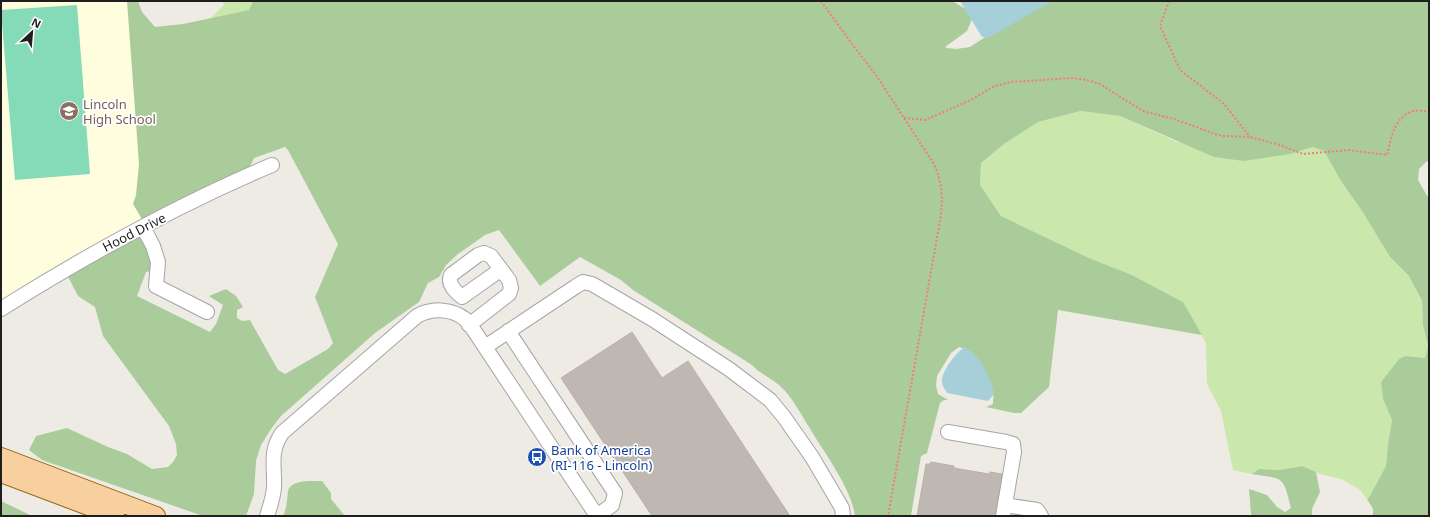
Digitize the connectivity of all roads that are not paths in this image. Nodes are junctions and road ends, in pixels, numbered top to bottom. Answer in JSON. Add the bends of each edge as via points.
{"nodes":[{"id":1,"x":272,"y":166,"type":"dead end"},
{"id":2,"x":143,"y":227,"type":"junction"},
{"id":3,"x":500,"y":270,"type":"junction"},
{"id":4,"x":1,"y":309,"type":"edge"},
{"id":5,"x":207,"y":312,"type":"dead end"},
{"id":6,"x":469,"y":325,"type":"junction"},
{"id":7,"x":508,"y":331,"type":"junction"},
{"id":8,"x":485,"y":347,"type":"junction"},
{"id":9,"x":948,"y":432,"type":"dead end"},
{"id":10,"x":1,"y":457,"type":"edge"},
{"id":11,"x":1,"y":473,"type":"edge"},
{"id":12,"x":1004,"y":510,"type":"edge"},
{"id":13,"x":114,"y":516,"type":"edge"},
{"id":14,"x":156,"y":516,"type":"edge"},
{"id":15,"x":267,"y":516,"type":"edge"},
{"id":16,"x":597,"y":516,"type":"edge"},
{"id":17,"x":843,"y":516,"type":"edge"},
{"id":18,"x":1041,"y":516,"type":"edge"}],
"edges":[{"from":1,"to":2,"type":"street","name":"Hood Drive","via":[[214,190]]},
{"from":2,"to":4,"type":"street","name":"Hood Drive","via":[[80,260]]},
{"from":2,"to":5,"type":"street","via":[[158,262],[156,286]]},
{"from":3,"to":3,"type":"street","via":[[491,256],[484,253],[450,275],[450,284],[462,297]]},
{"from":3,"to":6,"type":"street","via":[[511,288],[509,294]]},
{"from":6,"to":8,"type":"street"},
{"from":6,"to":15,"type":"street","via":[[464,318],[452,312],[428,311],[417,316],[288,427],[274,448],[274,489]]},
{"from":7,"to":8,"type":"street"},
{"from":7,"to":16,"type":"street","via":[[615,493],[612,505]]},
{"from":7,"to":17,"type":"street","via":[[583,282],[592,284],[729,369],[770,400],[812,457],[842,508]]},
{"from":8,"to":16,"type":"street"},
{"from":9,"to":12,"type":"street","via":[[1013,444],[1014,452]]},
{"from":10,"to":14,"type":"main road"},
{"from":11,"to":13,"type":"main road"},
{"from":12,"to":18,"type":"street","via":[[1037,510]]}]}
